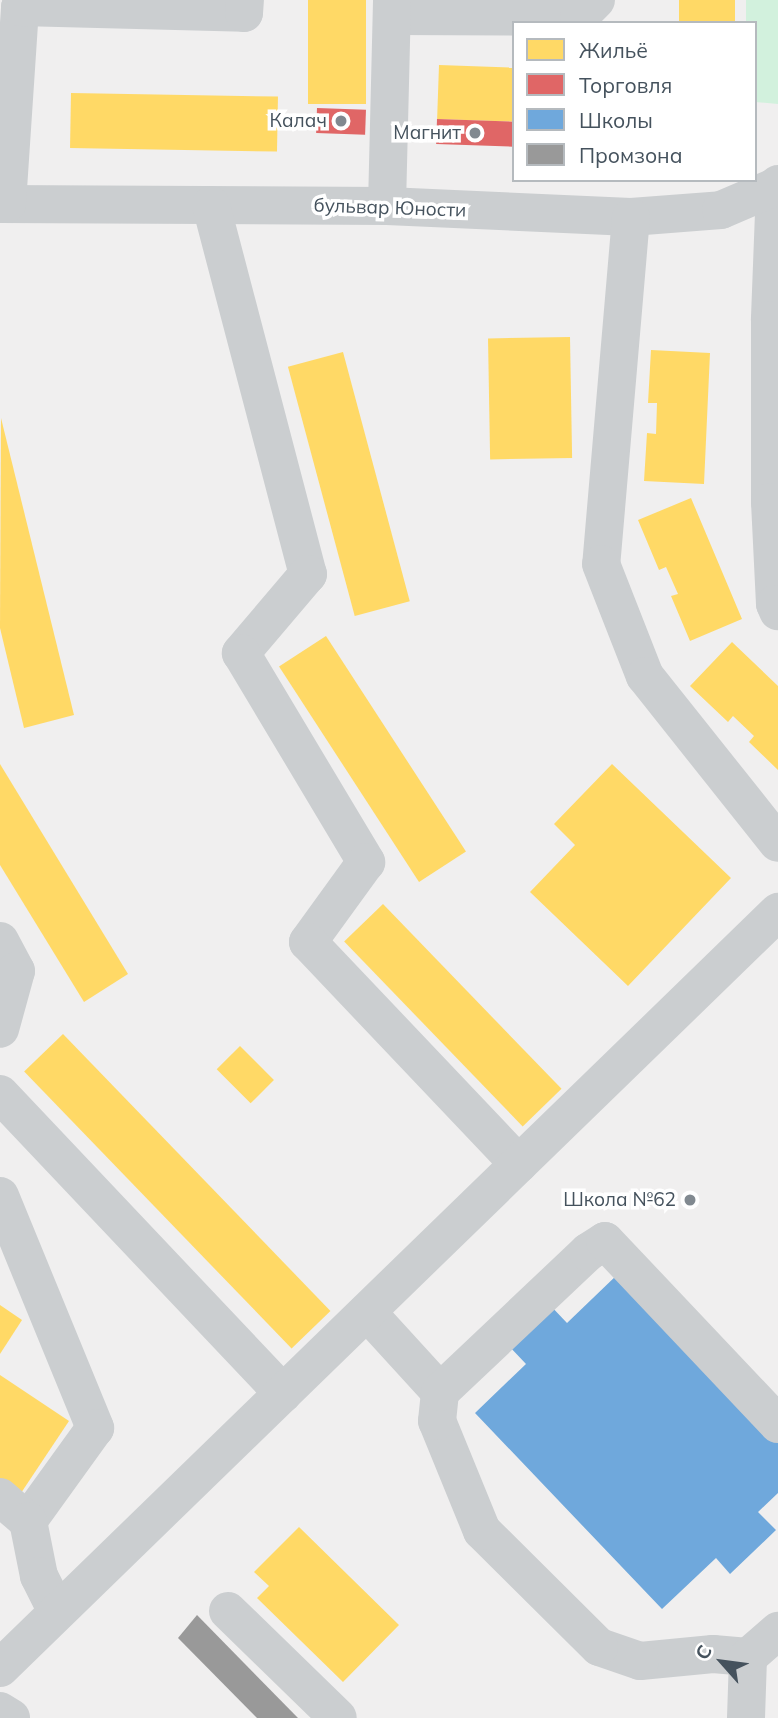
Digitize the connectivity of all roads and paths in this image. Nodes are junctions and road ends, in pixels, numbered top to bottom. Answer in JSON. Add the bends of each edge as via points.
{"nodes":[{"id":1,"x":245,"y":0,"type":"edge"},
{"id":2,"x":596,"y":0,"type":"edge"},
{"id":3,"x":100,"y":5,"type":"edge"},
{"id":4,"x":392,"y":8,"type":"edge"},
{"id":5,"x":777,"y":186,"type":"edge"},
{"id":6,"x":4,"y":204,"type":"edge"},
{"id":7,"x":211,"y":205,"type":"junction"},
{"id":8,"x":387,"y":206,"type":"junction"},
{"id":9,"x":631,"y":217,"type":"junction"},
{"id":10,"x":774,"y":320,"type":"edge"},
{"id":11,"x":774,"y":502,"type":"edge"},
{"id":12,"x":778,"y":611,"type":"edge"},
{"id":13,"x":778,"y":843,"type":"edge"},
{"id":14,"x":772,"y":927,"type":"edge"},
{"id":15,"x":0,"y":941,"type":"edge"},
{"id":16,"x":0,"y":1028,"type":"edge"},
{"id":17,"x":0,"y":1094,"type":"edge"},
{"id":18,"x":519,"y":1164,"type":"junction"},
{"id":19,"x":0,"y":1196,"type":"edge"},
{"id":20,"x":367,"y":1312,"type":"junction"},
{"id":21,"x":440,"y":1392,"type":"junction"},
{"id":22,"x":283,"y":1393,"type":"junction"},
{"id":23,"x":778,"y":1424,"type":"edge"},
{"id":24,"x":14,"y":1509,"type":"edge"},
{"id":25,"x":228,"y":1611,"type":"dead end"},
{"id":26,"x":57,"y":1612,"type":"junction"},
{"id":27,"x":778,"y":1631,"type":"edge"},
{"id":28,"x":748,"y":1657,"type":"junction"},
{"id":29,"x":0,"y":1668,"type":"edge"},
{"id":30,"x":0,"y":1711,"type":"edge"},
{"id":31,"x":11,"y":1718,"type":"edge"},
{"id":32,"x":338,"y":1718,"type":"edge"},
{"id":33,"x":746,"y":1718,"type":"edge"}],
"edges":[{"from":1,"to":3,"type":"street","via":[[244,13]]},
{"from":2,"to":4,"type":"street","via":[[579,17]]},
{"from":3,"to":6,"type":"street","via":[[20,7]]},
{"from":4,"to":8,"type":"street"},
{"from":5,"to":9,"type":"street","name":"бульвар Юности","via":[[721,210]]},
{"from":5,"to":10,"type":"street"},
{"from":6,"to":7,"type":"street","name":"бульвар Юности"},
{"from":7,"to":8,"type":"street","name":"бульвар Юности"},
{"from":7,"to":18,"type":"street","via":[[308,574],[241,653],[366,862],[308,942]]},
{"from":8,"to":9,"type":"street","name":"бульвар Юности"},
{"from":9,"to":13,"type":"street","via":[[601,564],[645,676]]},
{"from":10,"to":11,"type":"street"},
{"from":11,"to":12,"type":"street"},
{"from":14,"to":18,"type":"street"},
{"from":15,"to":16,"type":"street","via":[[16,971]]},
{"from":17,"to":22,"type":"street"},
{"from":18,"to":20,"type":"street"},
{"from":19,"to":24,"type":"street","via":[[96,1428]]},
{"from":20,"to":21,"type":"street"},
{"from":20,"to":22,"type":"street"},
{"from":21,"to":23,"type":"street","via":[[605,1241]]},
{"from":21,"to":28,"type":"street","via":[[437,1421],[482,1531],[599,1647],[640,1661],[713,1654]]},
{"from":22,"to":26,"type":"street"},
{"from":24,"to":26,"type":"street"},
{"from":25,"to":32,"type":"street"},
{"from":26,"to":29,"type":"street"},
{"from":27,"to":28,"type":"street"},
{"from":28,"to":33,"type":"street"},
{"from":30,"to":31,"type":"street"}]}
